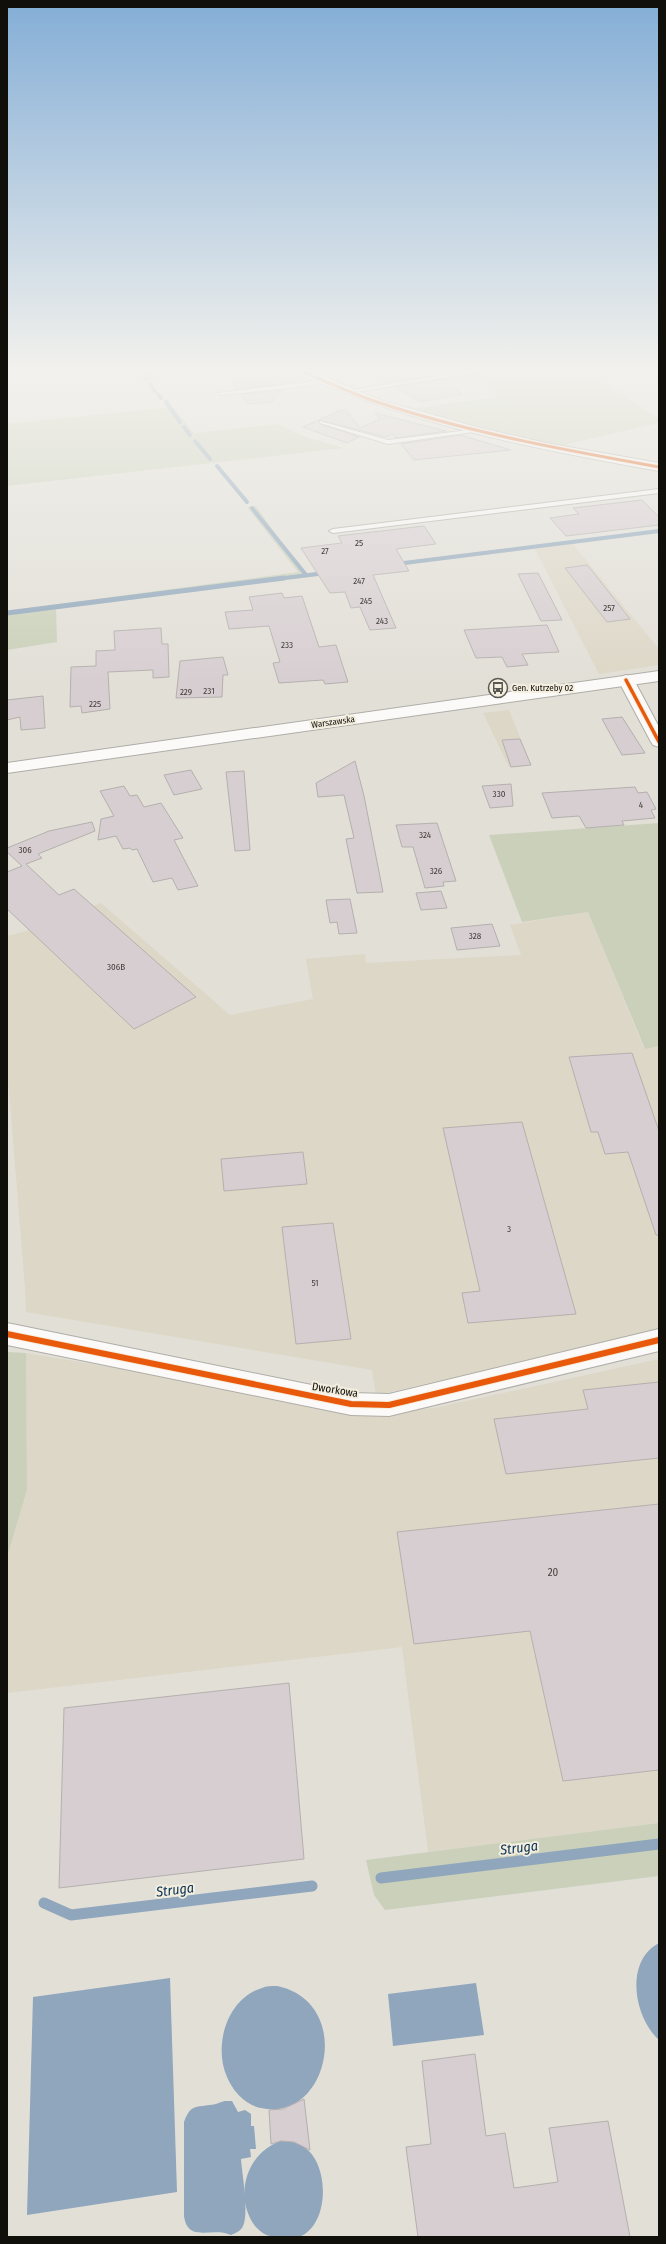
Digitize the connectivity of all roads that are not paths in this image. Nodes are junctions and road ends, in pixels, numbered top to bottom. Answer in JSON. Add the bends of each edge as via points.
{"nodes":[{"id":1,"x":659,"y":491,"type":"edge"},
{"id":2,"x":333,"y":531,"type":"dead end"},
{"id":3,"x":659,"y":676,"type":"edge"},
{"id":4,"x":626,"y":680,"type":"junction"},
{"id":5,"x":659,"y":742,"type":"edge"},
{"id":6,"x":7,"y":768,"type":"edge"},
{"id":7,"x":7,"y":1334,"type":"edge"},
{"id":8,"x":659,"y":1340,"type":"edge"}],
"edges":[{"from":1,"to":2,"type":"lane"},
{"from":3,"to":4,"type":"street","name":"Warszawska"},
{"from":4,"to":5,"type":"street"},
{"from":4,"to":6,"type":"street","name":"Warszawska"},
{"from":7,"to":8,"type":"street","name":"Dworkowa","via":[[351,1404],[389,1405]]}]}
